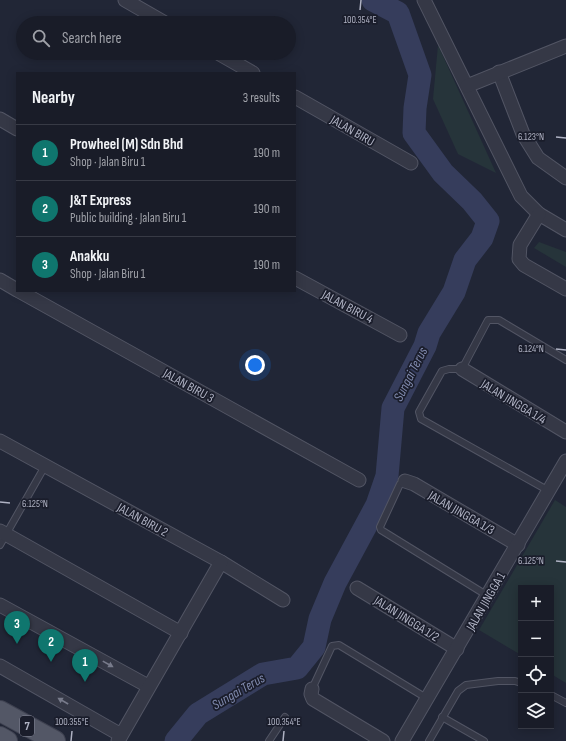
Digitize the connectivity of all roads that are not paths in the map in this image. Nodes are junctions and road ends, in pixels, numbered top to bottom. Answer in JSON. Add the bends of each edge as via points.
{"nodes":[{"id":1,"x":125,"y":0,"type":"edge"},
{"id":2,"x":424,"y":0,"type":"edge"},
{"id":3,"x":153,"y":16,"type":"edge"},
{"id":4,"x":566,"y":46,"type":"edge"},
{"id":5,"x":230,"y":60,"type":"edge"},
{"id":6,"x":251,"y":72,"type":"edge"},
{"id":7,"x":499,"y":72,"type":"junction"},
{"id":8,"x":468,"y":86,"type":"junction"},
{"id":9,"x":296,"y":98,"type":"edge"},
{"id":10,"x":0,"y":120,"type":"edge"},
{"id":11,"x":16,"y":128,"type":"edge"},
{"id":12,"x":411,"y":162,"type":"dead end"},
{"id":13,"x":566,"y":178,"type":"edge"},
{"id":14,"x":539,"y":214,"type":"junction"},
{"id":15,"x":566,"y":230,"type":"edge"},
{"id":16,"x":296,"y":279,"type":"edge"},
{"id":17,"x":0,"y":280,"type":"edge"},
{"id":18,"x":16,"y":289,"type":"edge"},
{"id":19,"x":566,"y":289,"type":"edge"},
{"id":20,"x":22,"y":292,"type":"edge"},
{"id":21,"x":400,"y":335,"type":"dead end"},
{"id":22,"x":566,"y":360,"type":"edge"},
{"id":23,"x":462,"y":369,"type":"junction"},
{"id":24,"x":566,"y":432,"type":"edge"},
{"id":25,"x":0,"y":441,"type":"edge"},
{"id":26,"x":566,"y":461,"type":"edge"},
{"id":27,"x":45,"y":466,"type":"junction"},
{"id":28,"x":359,"y":480,"type":"dead end"},
{"id":29,"x":405,"y":481,"type":"joint"},
{"id":30,"x":549,"y":491,"type":"junction"},
{"id":31,"x":2,"y":537,"type":"edge"},
{"id":32,"x":518,"y":545,"type":"junction"},
{"id":33,"x":221,"y":562,"type":"junction"},
{"id":34,"x":357,"y":588,"type":"dead end"},
{"id":35,"x":488,"y":596,"type":"junction"},
{"id":36,"x":283,"y":600,"type":"dead end"},
{"id":37,"x":0,"y":605,"type":"edge"},
{"id":38,"x":181,"y":633,"type":"junction"},
{"id":39,"x":457,"y":649,"type":"junction"},
{"id":40,"x":0,"y":666,"type":"edge"},
{"id":41,"x":518,"y":682,"type":"edge"},
{"id":42,"x":148,"y":686,"type":"junction"},
{"id":43,"x":312,"y":689,"type":"joint"},
{"id":44,"x":554,"y":697,"type":"edge"},
{"id":45,"x":428,"y":699,"type":"junction"},
{"id":46,"x":566,"y":704,"type":"edge"},
{"id":47,"x":0,"y":711,"type":"edge"},
{"id":48,"x":285,"y":717,"type":"dead end"},
{"id":49,"x":442,"y":717,"type":"junction"},
{"id":50,"x":0,"y":737,"type":"edge"},
{"id":51,"x":119,"y":738,"type":"edge"},
{"id":52,"x":7,"y":741,"type":"edge"},
{"id":53,"x":55,"y":741,"type":"edge"},
{"id":54,"x":269,"y":741,"type":"edge"},
{"id":55,"x":383,"y":741,"type":"edge"},
{"id":56,"x":402,"y":741,"type":"edge"},
{"id":57,"x":429,"y":741,"type":"edge"},
{"id":58,"x":484,"y":741,"type":"edge"}],
"edges":[{"from":1,"to":3,"type":"street"},
{"from":2,"to":8,"type":"street"},
{"from":4,"to":7,"type":"street"},
{"from":5,"to":6,"type":"street"},
{"from":7,"to":8,"type":"street"},
{"from":7,"to":13,"type":"street","via":[[524,134],[538,158]]},
{"from":8,"to":14,"type":"street","via":[[520,196]]},
{"from":9,"to":12,"type":"street","name":"JALAN BIRU"},
{"from":10,"to":11,"type":"street"},
{"from":14,"to":15,"type":"street"},
{"from":14,"to":19,"type":"street","via":[[520,245],[519,259],[524,265]]},
{"from":16,"to":21,"type":"street","name":"JALAN BIRU 4"},
{"from":17,"to":18,"type":"street","name":"JALAN BIRU 3"},
{"from":20,"to":28,"type":"street","name":"JALAN BIRU 3"},
{"from":22,"to":23,"type":"lane","via":[[494,318],[488,320]]},
{"from":23,"to":24,"type":"street","name":"JALAN JINGGA 1/4"},
{"from":23,"to":30,"type":"lane","via":[[442,370],[419,412],[421,419]]},
{"from":25,"to":27,"type":"street","name":"JALAN BIRU 2"},
{"from":26,"to":30,"type":"street","name":"JALAN JINGGA 1"},
{"from":27,"to":31,"type":"lane"},
{"from":27,"to":33,"type":"street","name":"JALAN BIRU 2"},
{"from":29,"to":32,"type":"street","name":"JALAN JINGGA 1/3"},
{"from":29,"to":35,"type":"lane","via":[[400,484],[380,527],[381,530]]},
{"from":30,"to":32,"type":"street","name":"JALAN JINGGA 1"},
{"from":31,"to":38,"type":"street"},
{"from":32,"to":35,"type":"street","name":"JALAN JINGGA 1"},
{"from":33,"to":36,"type":"street","name":"JALAN BIRU 2"},
{"from":33,"to":38,"type":"street"},
{"from":34,"to":39,"type":"street","name":"JALAN JINGGA 1/2"},
{"from":35,"to":39,"type":"street","name":"JALAN JINGGA 1"},
{"from":37,"to":42,"type":"street","one_way":true},
{"from":38,"to":42,"type":"street"},
{"from":39,"to":45,"type":"street","name":"JALAN JINGGA 1"},
{"from":51,"to":40,"type":"street","one_way":true},
{"from":41,"to":49,"type":"lane","via":[[498,681],[466,685],[458,691]]},
{"from":42,"to":51,"type":"street"},
{"from":43,"to":45,"type":"lane","via":[[332,646],[339,645]]},
{"from":43,"to":55,"type":"street","via":[[313,699]]},
{"from":44,"to":46,"type":"lane"},
{"from":45,"to":56,"type":"street","name":"JALAN JINGGA 1"},
{"from":47,"to":53,"type":"main road","number":"7"},
{"from":48,"to":54,"type":"lane"},
{"from":49,"to":57,"type":"lane"},
{"from":49,"to":58,"type":"lane"},
{"from":50,"to":52,"type":"main road","number":"7"}]}
